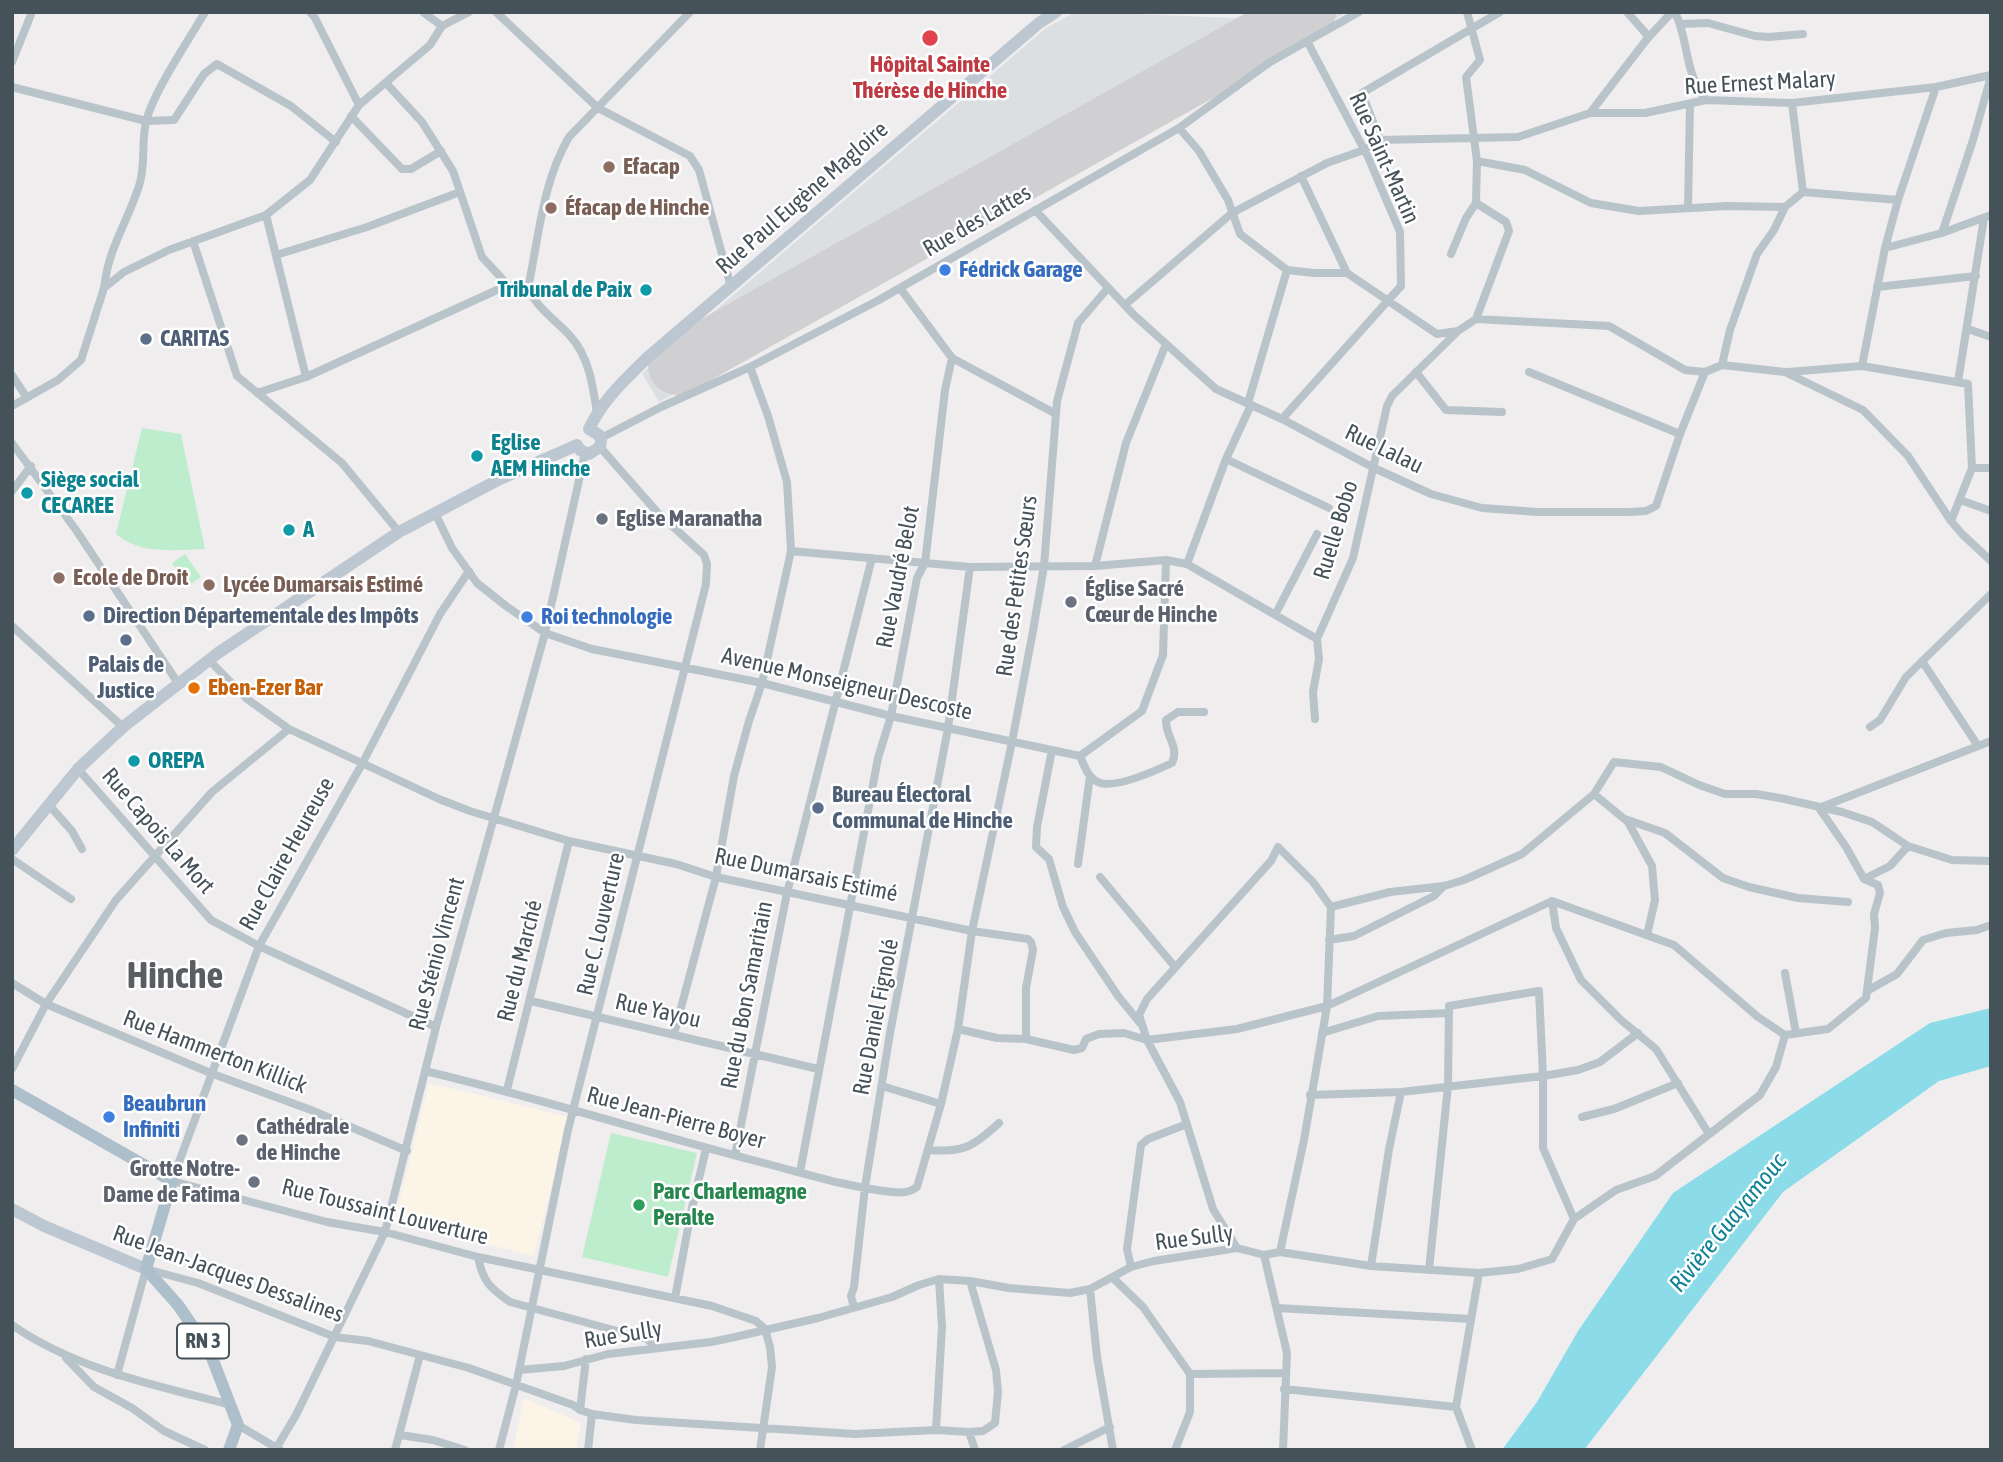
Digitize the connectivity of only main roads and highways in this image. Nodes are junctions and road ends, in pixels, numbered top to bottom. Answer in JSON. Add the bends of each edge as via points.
{"nodes":[{"id":1,"x":1056,"y":12,"type":"edge"},
{"id":2,"x":589,"y":429,"type":"junction"},
{"id":3,"x":581,"y":449,"type":"junction"},
{"id":4,"x":12,"y":850,"type":"edge"},
{"id":5,"x":12,"y":1090,"type":"edge"},
{"id":6,"x":172,"y":1181,"type":"joint"},
{"id":7,"x":12,"y":1209,"type":"edge"},
{"id":8,"x":146,"y":1269,"type":"junction"},
{"id":9,"x":229,"y":1450,"type":"edge"}],
"edges":[{"from":1,"to":2,"type":"main road","name":"Rue Paul Eugène Magloire","via":[[648,357],[613,391]]},
{"from":2,"to":3,"type":"main road","via":[[578,436]]},
{"from":2,"to":3,"type":"main road","via":[[597,432],[600,443],[592,453]]},
{"from":3,"to":4,"type":"main road","via":[[500,479],[399,533],[209,660],[122,727],[78,769]]},
{"from":5,"to":6,"type":"main road","name":"Rue Toussaint Louverture"},
{"from":6,"to":8,"type":"main road","name":"Rue Claire Heureuse"},
{"from":7,"to":8,"type":"main road","name":"Rue Jean-Jacques Dessalines"},
{"from":8,"to":9,"type":"main road","number":"RN 3","via":[[178,1304],[209,1350],[238,1425]]}]}
